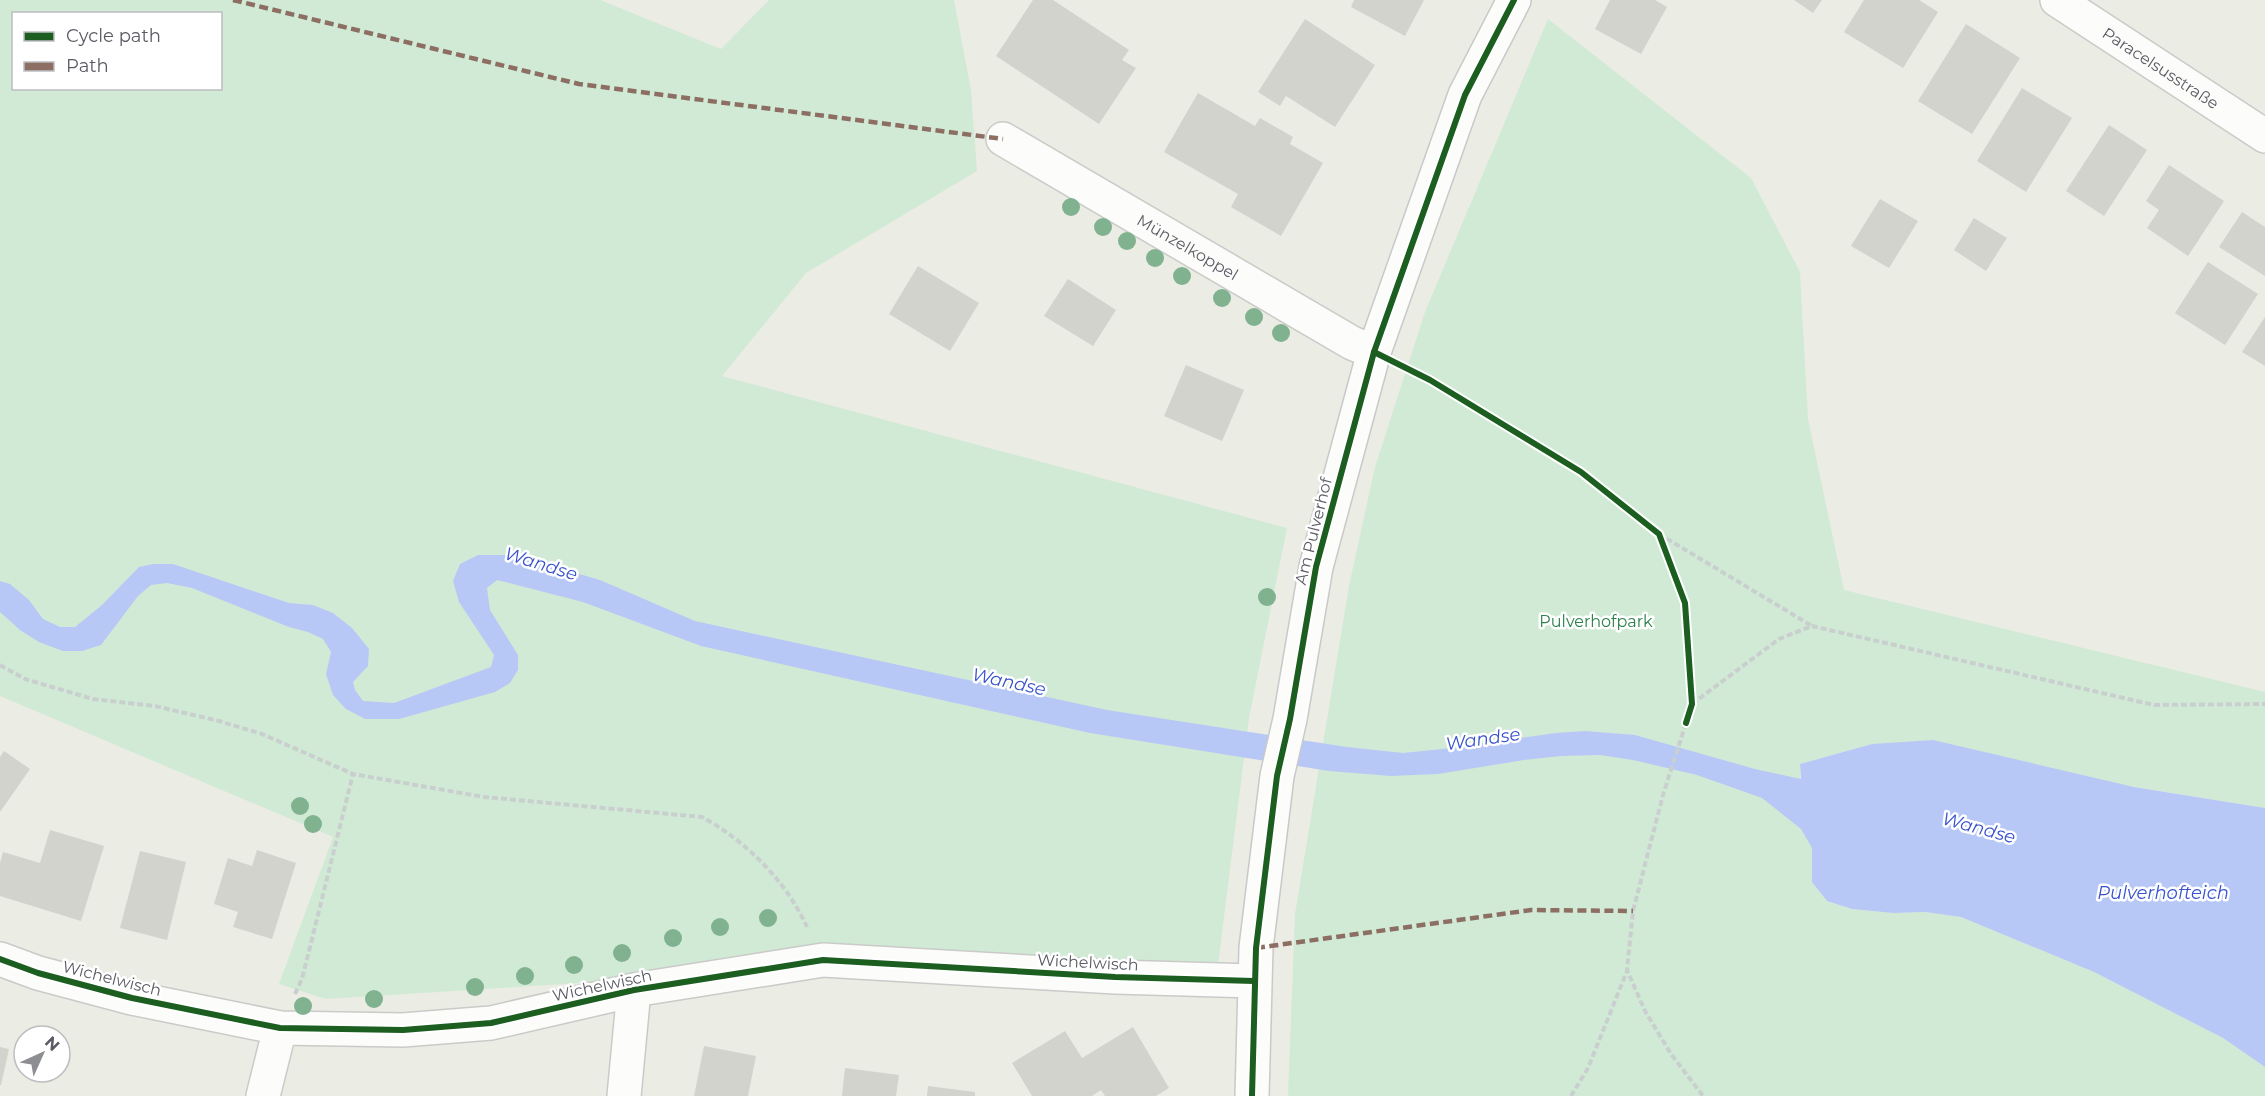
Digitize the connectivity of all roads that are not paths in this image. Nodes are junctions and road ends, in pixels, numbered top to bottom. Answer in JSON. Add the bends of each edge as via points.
{"nodes":[{"id":1,"x":1514,"y":0,"type":"edge"},
{"id":2,"x":2057,"y":0,"type":"edge"},
{"id":3,"x":2262,"y":128,"type":"edge"},
{"id":4,"x":1003,"y":139,"type":"dead end"},
{"id":5,"x":1374,"y":352,"type":"junction"},
{"id":6,"x":0,"y":959,"type":"edge"},
{"id":7,"x":1254,"y":981,"type":"junction"},
{"id":8,"x":634,"y":990,"type":"junction"},
{"id":9,"x":280,"y":1028,"type":"junction"},
{"id":10,"x":263,"y":1096,"type":"edge"},
{"id":11,"x":624,"y":1096,"type":"edge"},
{"id":12,"x":1252,"y":1096,"type":"edge"}],
"edges":[{"from":1,"to":5,"type":"street","name":"Am Pulverhof","via":[[1465,95]]},
{"from":2,"to":3,"type":"street","name":"Paracelsusstraße"},
{"from":4,"to":5,"type":"street","name":"Münzelkoppel","via":[[1352,343]]},
{"from":5,"to":7,"type":"street","name":"Am Pulverhof","via":[[1316,567],[1277,776]]},
{"from":6,"to":9,"type":"street","name":"Wichelwisch","via":[[132,998]]},
{"from":7,"to":8,"type":"street","name":"Wichelwisch","via":[[1115,978],[823,960]]},
{"from":7,"to":12,"type":"street","name":"Am Pulverhof"},
{"from":8,"to":9,"type":"street","name":"Wichelwisch","via":[[491,1023],[404,1030]]},
{"from":8,"to":11,"type":"street","name":"Wichelwisch"},
{"from":9,"to":10,"type":"street"}]}
